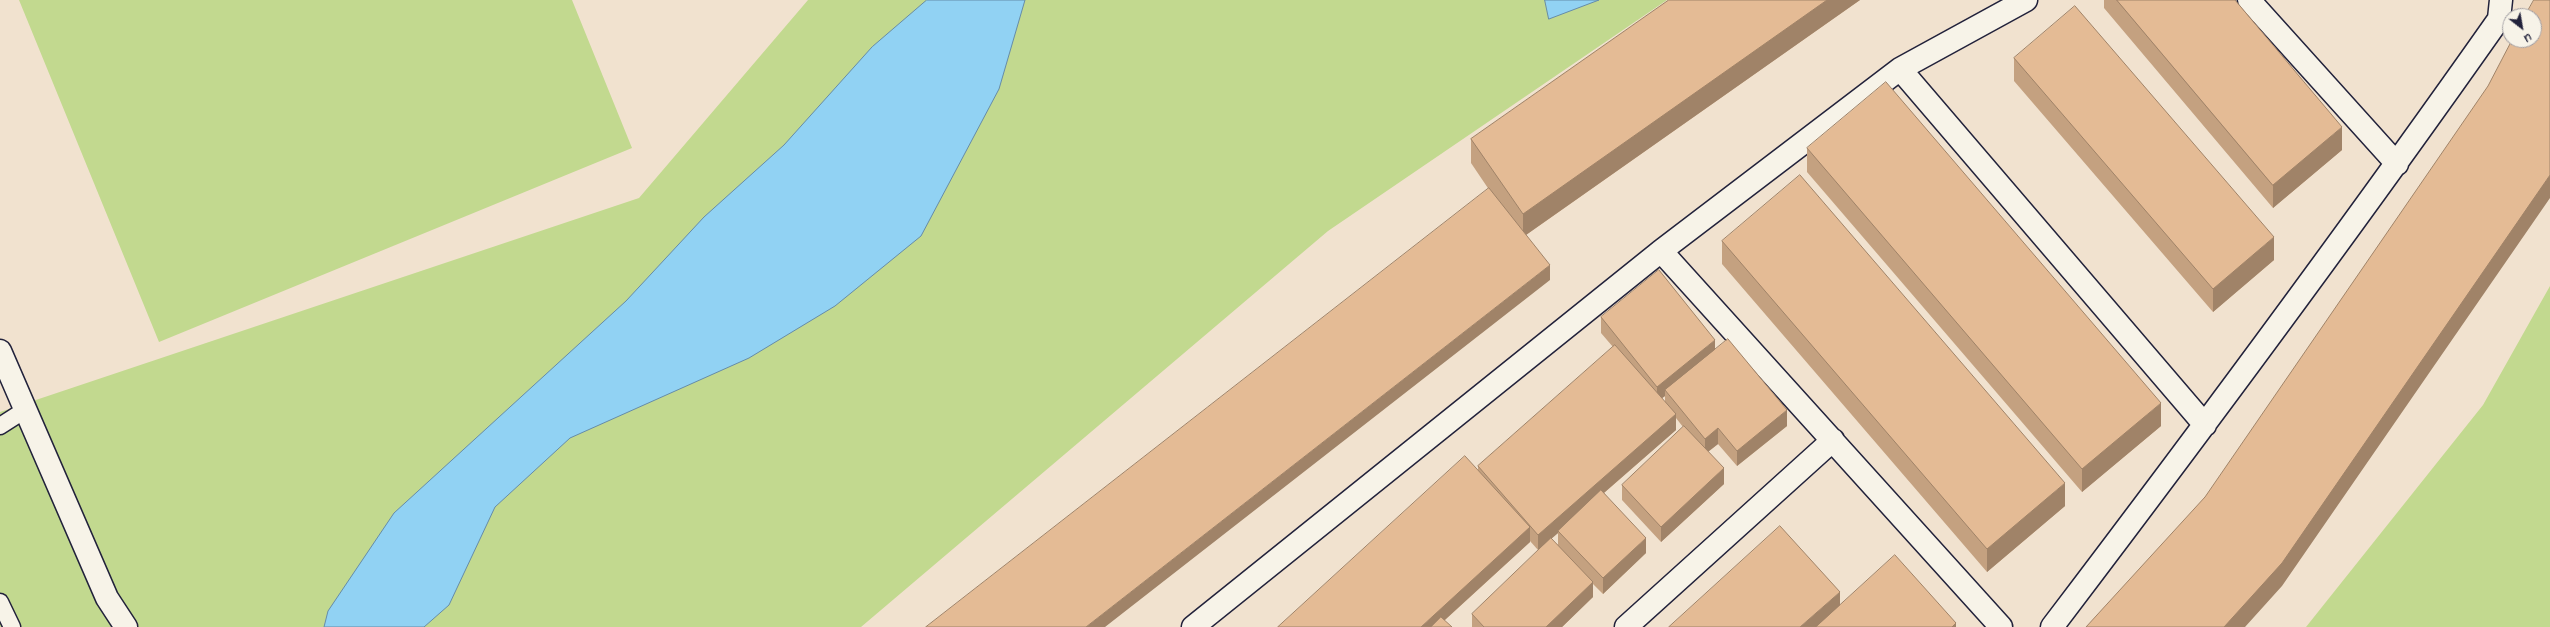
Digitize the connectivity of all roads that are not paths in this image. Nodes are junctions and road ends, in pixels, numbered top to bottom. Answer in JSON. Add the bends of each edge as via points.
{"nodes":[{"id":1,"x":2026,"y":0,"type":"edge"},
{"id":2,"x":2249,"y":0,"type":"edge"},
{"id":3,"x":2501,"y":0,"type":"edge"},
{"id":4,"x":1900,"y":69,"type":"junction"},
{"id":5,"x":2397,"y":164,"type":"junction"},
{"id":6,"x":1661,"y":252,"type":"junction"},
{"id":7,"x":0,"y":351,"type":"edge"},
{"id":8,"x":25,"y":410,"type":"junction"},
{"id":9,"x":2205,"y":425,"type":"junction"},
{"id":10,"x":0,"y":426,"type":"edge"},
{"id":11,"x":1834,"y":440,"type":"junction"},
{"id":12,"x":0,"y":602,"type":"edge"},
{"id":13,"x":12,"y":627,"type":"edge"},
{"id":14,"x":126,"y":627,"type":"edge"},
{"id":15,"x":1193,"y":627,"type":"edge"},
{"id":16,"x":1626,"y":627,"type":"edge"},
{"id":17,"x":2001,"y":627,"type":"edge"},
{"id":18,"x":2052,"y":627,"type":"edge"}],
"edges":[{"from":1,"to":4,"type":"street"},
{"from":2,"to":5,"type":"street"},
{"from":3,"to":5,"type":"street","via":[[2499,19]]},
{"from":4,"to":6,"type":"street"},
{"from":4,"to":9,"type":"street"},
{"from":5,"to":9,"type":"street"},
{"from":6,"to":11,"type":"street"},
{"from":6,"to":15,"type":"street"},
{"from":7,"to":8,"type":"street"},
{"from":8,"to":10,"type":"lane"},
{"from":8,"to":14,"type":"street","via":[[107,598]]},
{"from":9,"to":18,"type":"street"},
{"from":11,"to":16,"type":"street"},
{"from":11,"to":17,"type":"street"},
{"from":12,"to":13,"type":"lane"}]}
